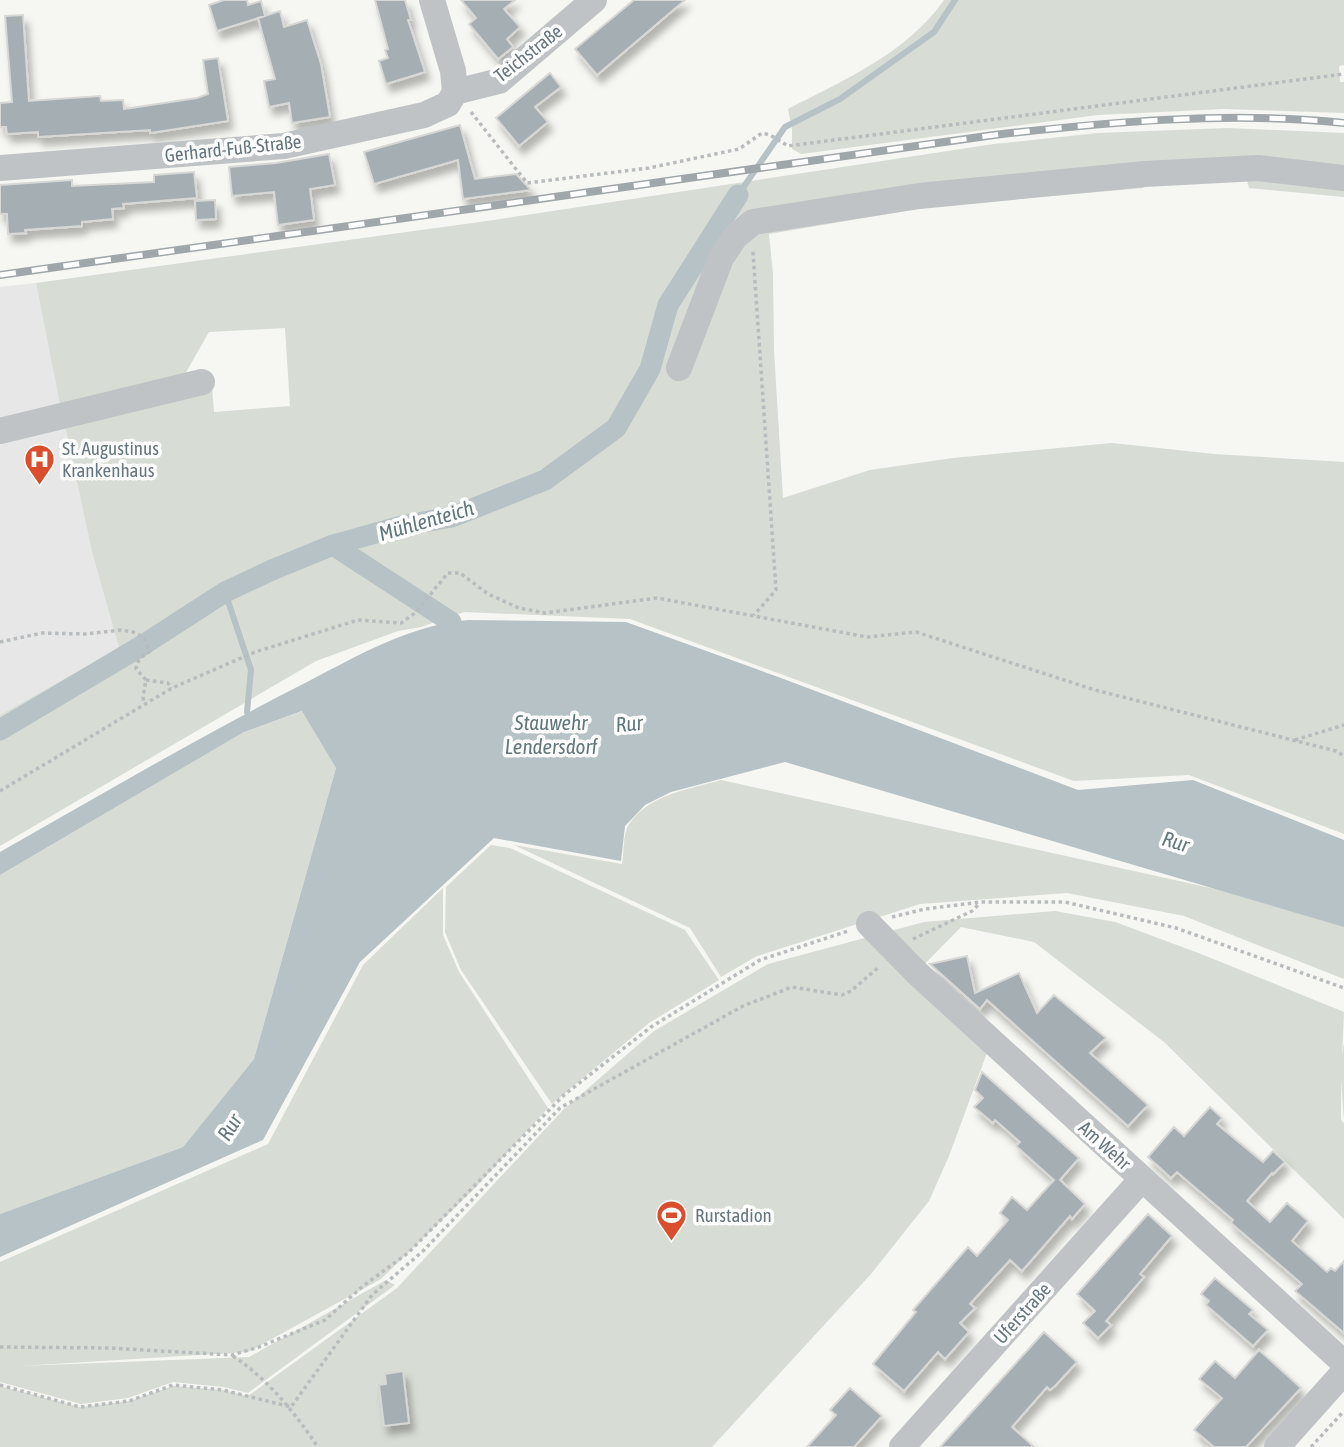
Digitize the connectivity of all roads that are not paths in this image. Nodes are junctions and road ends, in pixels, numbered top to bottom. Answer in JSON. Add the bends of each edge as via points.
{"nodes":[{"id":1,"x":432,"y":0,"type":"edge"},
{"id":2,"x":594,"y":0,"type":"edge"},
{"id":3,"x":455,"y":92,"type":"junction"},
{"id":4,"x":0,"y":168,"type":"edge"},
{"id":5,"x":1344,"y":178,"type":"edge"},
{"id":6,"x":679,"y":368,"type":"dead end"},
{"id":7,"x":202,"y":382,"type":"dead end"},
{"id":8,"x":0,"y":431,"type":"edge"},
{"id":9,"x":869,"y":924,"type":"road end"},
{"id":10,"x":1142,"y":1179,"type":"junction"},
{"id":11,"x":1344,"y":1363,"type":"edge"},
{"id":12,"x":1344,"y":1373,"type":"edge"},
{"id":13,"x":902,"y":1447,"type":"edge"},
{"id":14,"x":1277,"y":1447,"type":"edge"}],
"edges":[{"from":1,"to":3,"type":"street"},
{"from":2,"to":3,"type":"street","name":"Teichstraße","via":[[499,82]]},
{"from":3,"to":4,"type":"street","name":"Gerhard-Fuß-Straße","via":[[448,104],[424,115],[284,146]]},
{"from":5,"to":6,"type":"street","via":[[1258,168],[1145,174],[919,197],[753,222],[735,237],[722,257]]},
{"from":7,"to":8,"type":"street"},
{"from":9,"to":10,"type":"street","name":"Am Wehr"},
{"from":10,"to":11,"type":"street","name":"Am Wehr"},
{"from":10,"to":13,"type":"street","name":"Uferstraße"},
{"from":12,"to":14,"type":"street"}]}
